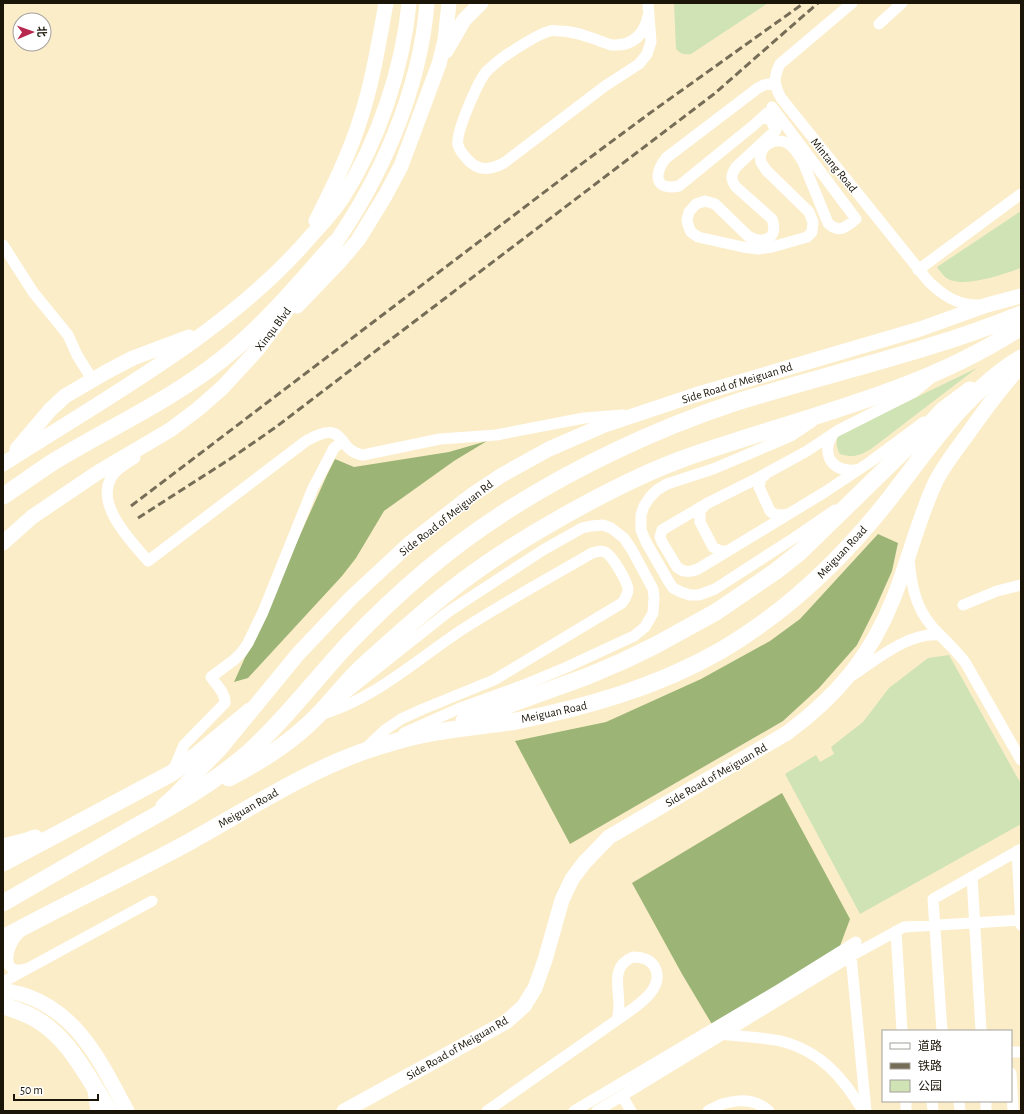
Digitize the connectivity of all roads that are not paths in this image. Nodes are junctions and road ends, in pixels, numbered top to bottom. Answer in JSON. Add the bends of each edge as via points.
{"nodes":[{"id":1,"x":386,"y":3,"type":"edge"},
{"id":2,"x":408,"y":3,"type":"edge"},
{"id":3,"x":427,"y":3,"type":"edge"},
{"id":4,"x":449,"y":3,"type":"edge"},
{"id":5,"x":481,"y":3,"type":"edge"},
{"id":6,"x":648,"y":3,"type":"edge"},
{"id":7,"x":852,"y":3,"type":"edge"},
{"id":8,"x":902,"y":3,"type":"edge"},
{"id":9,"x":648,"y":16,"type":"junction"},
{"id":10,"x":879,"y":24,"type":"dead end"},
{"id":11,"x":439,"y":64,"type":"junction"},
{"id":12,"x":775,"y":83,"type":"junction"},
{"id":13,"x":781,"y":98,"type":"junction"},
{"id":14,"x":772,"y":107,"type":"junction"},
{"id":15,"x":763,"y":117,"type":"junction"},
{"id":16,"x":1021,"y":194,"type":"edge"},
{"id":17,"x":335,"y":243,"type":"junction"},
{"id":18,"x":3,"y":245,"type":"edge"},
{"id":19,"x":292,"y":259,"type":"junction"},
{"id":20,"x":918,"y":270,"type":"junction"},
{"id":21,"x":1021,"y":296,"type":"edge"},
{"id":22,"x":987,"y":305,"type":"junction"},
{"id":23,"x":1021,"y":314,"type":"edge"},
{"id":24,"x":1021,"y":327,"type":"edge"},
{"id":25,"x":274,"y":329,"type":"junction"},
{"id":26,"x":207,"y":331,"type":"junction"},
{"id":27,"x":1021,"y":358,"type":"edge"},
{"id":28,"x":1021,"y":366,"type":"edge"},
{"id":29,"x":943,"y":369,"type":"junction"},
{"id":30,"x":1002,"y":369,"type":"junction"},
{"id":31,"x":92,"y":379,"type":"junction"},
{"id":32,"x":943,"y":410,"type":"junction"},
{"id":33,"x":633,"y":415,"type":"junction"},
{"id":34,"x":823,"y":415,"type":"junction"},
{"id":35,"x":170,"y":430,"type":"junction"},
{"id":36,"x":833,"y":434,"type":"junction"},
{"id":37,"x":343,"y":441,"type":"junction"},
{"id":38,"x":3,"y":463,"type":"edge"},
{"id":39,"x":860,"y":469,"type":"junction"},
{"id":40,"x":769,"y":472,"type":"junction"},
{"id":41,"x":866,"y":488,"type":"junction"},
{"id":42,"x":3,"y":496,"type":"edge"},
{"id":43,"x":706,"y":504,"type":"junction"},
{"id":44,"x":789,"y":514,"type":"junction"},
{"id":45,"x":3,"y":543,"type":"edge"},
{"id":46,"x":728,"y":551,"type":"junction"},
{"id":47,"x":908,"y":556,"type":"junction"},
{"id":48,"x":1021,"y":585,"type":"edge"},
{"id":49,"x":963,"y":605,"type":"dead end"},
{"id":50,"x":939,"y":635,"type":"junction"},
{"id":51,"x":846,"y":679,"type":"junction"},
{"id":52,"x":250,"y":711,"type":"junction"},
{"id":53,"x":318,"y":715,"type":"junction"},
{"id":54,"x":426,"y":734,"type":"junction"},
{"id":55,"x":361,"y":753,"type":"junction"},
{"id":56,"x":1021,"y":760,"type":"edge"},
{"id":57,"x":172,"y":773,"type":"junction"},
{"id":58,"x":126,"y":797,"type":"junction"},
{"id":59,"x":173,"y":806,"type":"junction"},
{"id":60,"x":144,"y":822,"type":"junction"},
{"id":61,"x":3,"y":847,"type":"edge"},
{"id":62,"x":1019,"y":850,"type":"edge"},
{"id":63,"x":3,"y":863,"type":"edge"},
{"id":64,"x":972,"y":877,"type":"junction"},
{"id":65,"x":152,"y":901,"type":"dead end"},
{"id":66,"x":3,"y":903,"type":"edge"},
{"id":67,"x":1021,"y":920,"type":"edge"},
{"id":68,"x":33,"y":921,"type":"junction"},
{"id":69,"x":975,"y":923,"type":"junction"},
{"id":70,"x":935,"y":925,"type":"junction"},
{"id":71,"x":1021,"y":925,"type":"edge"},
{"id":72,"x":896,"y":931,"type":"junction"},
{"id":73,"x":3,"y":938,"type":"edge"},
{"id":74,"x":856,"y":942,"type":"dead end"},
{"id":75,"x":851,"y":956,"type":"junction"},
{"id":76,"x":27,"y":969,"type":"junction"},
{"id":77,"x":3,"y":982,"type":"edge"},
{"id":78,"x":3,"y":990,"type":"edge"},
{"id":79,"x":3,"y":1006,"type":"edge"},
{"id":80,"x":617,"y":1020,"type":"junction"},
{"id":81,"x":902,"y":1030,"type":"edge"},
{"id":82,"x":942,"y":1030,"type":"edge"},
{"id":83,"x":981,"y":1030,"type":"edge"},
{"id":84,"x":722,"y":1034,"type":"junction"},
{"id":85,"x":89,"y":1077,"type":"junction"},
{"id":86,"x":1012,"y":1092,"type":"edge"},
{"id":87,"x":622,"y":1096,"type":"junction"},
{"id":88,"x":96,"y":1111,"type":"edge"},
{"id":89,"x":109,"y":1111,"type":"edge"},
{"id":90,"x":127,"y":1111,"type":"edge"},
{"id":91,"x":344,"y":1111,"type":"edge"},
{"id":92,"x":487,"y":1111,"type":"edge"},
{"id":93,"x":574,"y":1111,"type":"edge"},
{"id":94,"x":597,"y":1111,"type":"edge"},
{"id":95,"x":631,"y":1111,"type":"edge"},
{"id":96,"x":708,"y":1111,"type":"edge"},
{"id":97,"x":769,"y":1111,"type":"edge"},
{"id":98,"x":863,"y":1111,"type":"edge"},
{"id":99,"x":866,"y":1111,"type":"edge"},
{"id":100,"x":1013,"y":1111,"type":"edge"}],
"edges":[{"from":1,"to":19,"type":"main road","via":[[374,68],[361,116],[330,194]]},
{"from":2,"to":19,"type":"main road","via":[[399,59],[375,136],[342,198]]},
{"from":3,"to":17,"type":"main road","name":"Xinqu Blvd","via":[[426,22],[418,58],[389,147],[354,215]]},
{"from":4,"to":11,"type":"main road"},
{"from":5,"to":11,"type":"main road","via":[[464,20]]},
{"from":6,"to":9,"type":"street"},
{"from":7,"to":12,"type":"street","via":[[785,58],[777,69]]},
{"from":8,"to":10,"type":"street"},
{"from":9,"to":9,"type":"street","via":[[640,37],[628,43],[612,45],[566,31],[551,31],[495,64],[486,73],[464,115],[457,144],[461,153],[473,165],[481,168],[492,169],[504,163],[638,64],[647,54],[651,42]]},
{"from":11,"to":25,"type":"main road","via":[[401,166],[373,218],[341,260]]},
{"from":12,"to":13,"type":"street","name":"Mintang Road"},
{"from":12,"to":15,"type":"street","via":[[758,88],[666,158],[659,167],[659,181],[664,187],[679,186]]},
{"from":13,"to":14,"type":"street"},
{"from":13,"to":20,"type":"street","name":"Mintang Road"},
{"from":14,"to":15,"type":"street"},
{"from":14,"to":15,"type":"street","via":[[856,219],[840,229],[828,223],[798,153],[790,144],[782,141],[766,145],[761,162],[809,212],[813,222],[812,232],[807,237],[772,248],[758,249],[698,237],[691,232],[687,219],[689,212],[696,204],[704,201],[715,204],[754,240],[762,241],[772,235],[772,219],[731,181],[736,167],[776,130],[770,119]]},
{"from":16,"to":20,"type":"street"},
{"from":17,"to":25,"type":"main road","name":"Xinqu Blvd"},
{"from":17,"to":42,"type":"highway","via":[[267,318],[221,360],[144,411],[53,462]]},
{"from":18,"to":31,"type":"street","via":[[33,292],[68,335]]},
{"from":19,"to":26,"type":"main road"},
{"from":20,"to":22,"type":"street","name":"Mintang Road","via":[[942,294],[956,302],[971,306]]},
{"from":21,"to":22,"type":"main road","name":"Side Road of Meiguan Rd"},
{"from":22,"to":33,"type":"main road","name":"Side Road of Meiguan Rd","via":[[920,329]]},
{"from":23,"to":59,"type":"highway","via":[[966,335],[695,417],[605,456],[556,482],[503,513],[435,562],[350,642],[249,752]]},
{"from":24,"to":29,"type":"highway"},
{"from":25,"to":35,"type":"main road","name":"Xinqu Blvd","via":[[222,388],[198,410]]},
{"from":26,"to":31,"type":"main road","via":[[133,358]]},
{"from":26,"to":38,"type":"main road","via":[[168,359]]},
{"from":27,"to":30,"type":"highway","name":"Meiguan Road"},
{"from":28,"to":47,"type":"main road","name":"Side Road of Meiguan Rd","via":[[950,458],[936,482]]},
{"from":29,"to":34,"type":"highway"},
{"from":29,"to":36,"type":"street","via":[[914,392]]},
{"from":30,"to":32,"type":"highway"},
{"from":30,"to":54,"type":"highway","name":"Meiguan Road","via":[[949,423],[888,501],[841,555],[793,600],[746,635],[688,668],[592,704],[516,720]]},
{"from":31,"to":38,"type":"main road","via":[[65,396],[50,410]]},
{"from":32,"to":39,"type":"street"},
{"from":32,"to":41,"type":"highway"},
{"from":33,"to":37,"type":"street","via":[[584,418],[496,436],[440,439],[363,455],[348,449]]},
{"from":33,"to":52,"type":"main road","name":"Side Road of Meiguan Rd","via":[[549,449],[472,495],[409,544],[351,598],[298,654]]},
{"from":34,"to":41,"type":"street","via":[[791,436],[713,469],[667,484],[650,497],[641,515],[641,530],[669,582],[677,590],[690,595],[699,595],[715,589]]},
{"from":34,"to":53,"type":"highway","via":[[684,458],[614,490],[538,531],[478,570],[425,611],[356,674]]},
{"from":35,"to":37,"type":"street","via":[[118,469],[107,488],[106,496],[112,513],[148,561],[306,441],[322,433],[331,433],[338,435]]},
{"from":35,"to":45,"type":"main road","name":"Xinqu Blvd","via":[[97,473],[32,517]]},
{"from":36,"to":39,"type":"street","via":[[827,447],[831,462],[844,470]]},
{"from":36,"to":40,"type":"street"},
{"from":37,"to":57,"type":"street","via":[[334,448],[313,488],[248,643],[234,660],[211,678],[223,694],[225,703],[184,745]]},
{"from":39,"to":44,"type":"street"},
{"from":40,"to":43,"type":"street"},
{"from":40,"to":44,"type":"street","via":[[759,482],[760,491],[773,514]]},
{"from":41,"to":54,"type":"highway","via":[[800,552],[776,571],[686,629],[588,676]]},
{"from":43,"to":46,"type":"street","via":[[700,511],[700,522],[713,547],[720,551]]},
{"from":43,"to":46,"type":"street","via":[[662,530],[662,542],[677,568],[686,572],[698,569]]},
{"from":44,"to":46,"type":"street"},
{"from":47,"to":50,"type":"street","via":[[916,602]]},
{"from":47,"to":51,"type":"main road","name":"Side Road of Meiguan Rd","via":[[894,598],[877,634],[864,657]]},
{"from":48,"to":49,"type":"street","via":[[997,591]]},
{"from":50,"to":51,"type":"street","via":[[930,634],[908,641]]},
{"from":50,"to":56,"type":"street","via":[[955,648],[965,662]]},
{"from":51,"to":91,"type":"main road","name":"Side Road of Meiguan Rd","via":[[811,716],[787,733],[609,837],[572,879],[562,900],[535,988],[524,1006],[506,1022]]},
{"from":52,"to":57,"type":"highway"},
{"from":52,"to":60,"type":"main road","name":"Side Road of Meiguan Rd","via":[[220,749]]},
{"from":53,"to":55,"type":"street","via":[[339,709],[376,690],[464,629],[592,553],[606,552],[611,557],[628,589],[622,603],[494,680],[401,719]]},
{"from":53,"to":55,"type":"street","via":[[448,612],[543,550],[590,526],[603,525],[624,538],[653,589],[653,613],[649,622],[639,632],[567,667],[458,709]]},
{"from":53,"to":59,"type":"highway","via":[[279,750]]},
{"from":54,"to":55,"type":"highway","name":"Meiguan Road"},
{"from":55,"to":68,"type":"highway","name":"Meiguan Road","via":[[275,793],[185,844]]},
{"from":57,"to":58,"type":"highway"},
{"from":58,"to":61,"type":"highway","via":[[27,841]]},
{"from":58,"to":63,"type":"highway"},
{"from":59,"to":60,"type":"highway"},
{"from":60,"to":66,"type":"highway"},
{"from":62,"to":64,"type":"street"},
{"from":62,"to":67,"type":"street"},
{"from":64,"to":69,"type":"street"},
{"from":64,"to":70,"type":"street","via":[[933,899]]},
{"from":65,"to":76,"type":"street"},
{"from":67,"to":69,"type":"street"},
{"from":67,"to":71,"type":"street"},
{"from":68,"to":73,"type":"highway","name":"Meiguan Road"},
{"from":68,"to":76,"type":"street","via":[[13,939],[5,957],[6,964],[11,969]]},
{"from":69,"to":70,"type":"street"},
{"from":69,"to":83,"type":"street"},
{"from":70,"to":72,"type":"street","via":[[904,926]]},
{"from":70,"to":82,"type":"street"},
{"from":72,"to":75,"type":"street"},
{"from":72,"to":81,"type":"street"},
{"from":74,"to":93,"type":"street"},
{"from":75,"to":84,"type":"street"},
{"from":75,"to":99,"type":"street"},
{"from":76,"to":77,"type":"street"},
{"from":78,"to":90,"type":"main road","via":[[27,996],[48,1006],[82,1034],[98,1057]]},
{"from":79,"to":85,"type":"highway","via":[[27,1014],[43,1024],[67,1047]]},
{"from":80,"to":80,"type":"street","via":[[643,1001],[655,988],[657,981],[652,962],[633,957],[621,964],[617,977],[620,1012]]},
{"from":80,"to":92,"type":"street"},
{"from":84,"to":87,"type":"street"},
{"from":84,"to":98,"type":"street","via":[[798,1046],[827,1064],[852,1092]]},
{"from":85,"to":88,"type":"street"},
{"from":85,"to":89,"type":"highway"},
{"from":86,"to":100,"type":"street"},
{"from":87,"to":94,"type":"street"},
{"from":87,"to":95,"type":"street"},
{"from":96,"to":97,"type":"street","via":[[728,1102],[747,1100],[762,1105]]}]}
